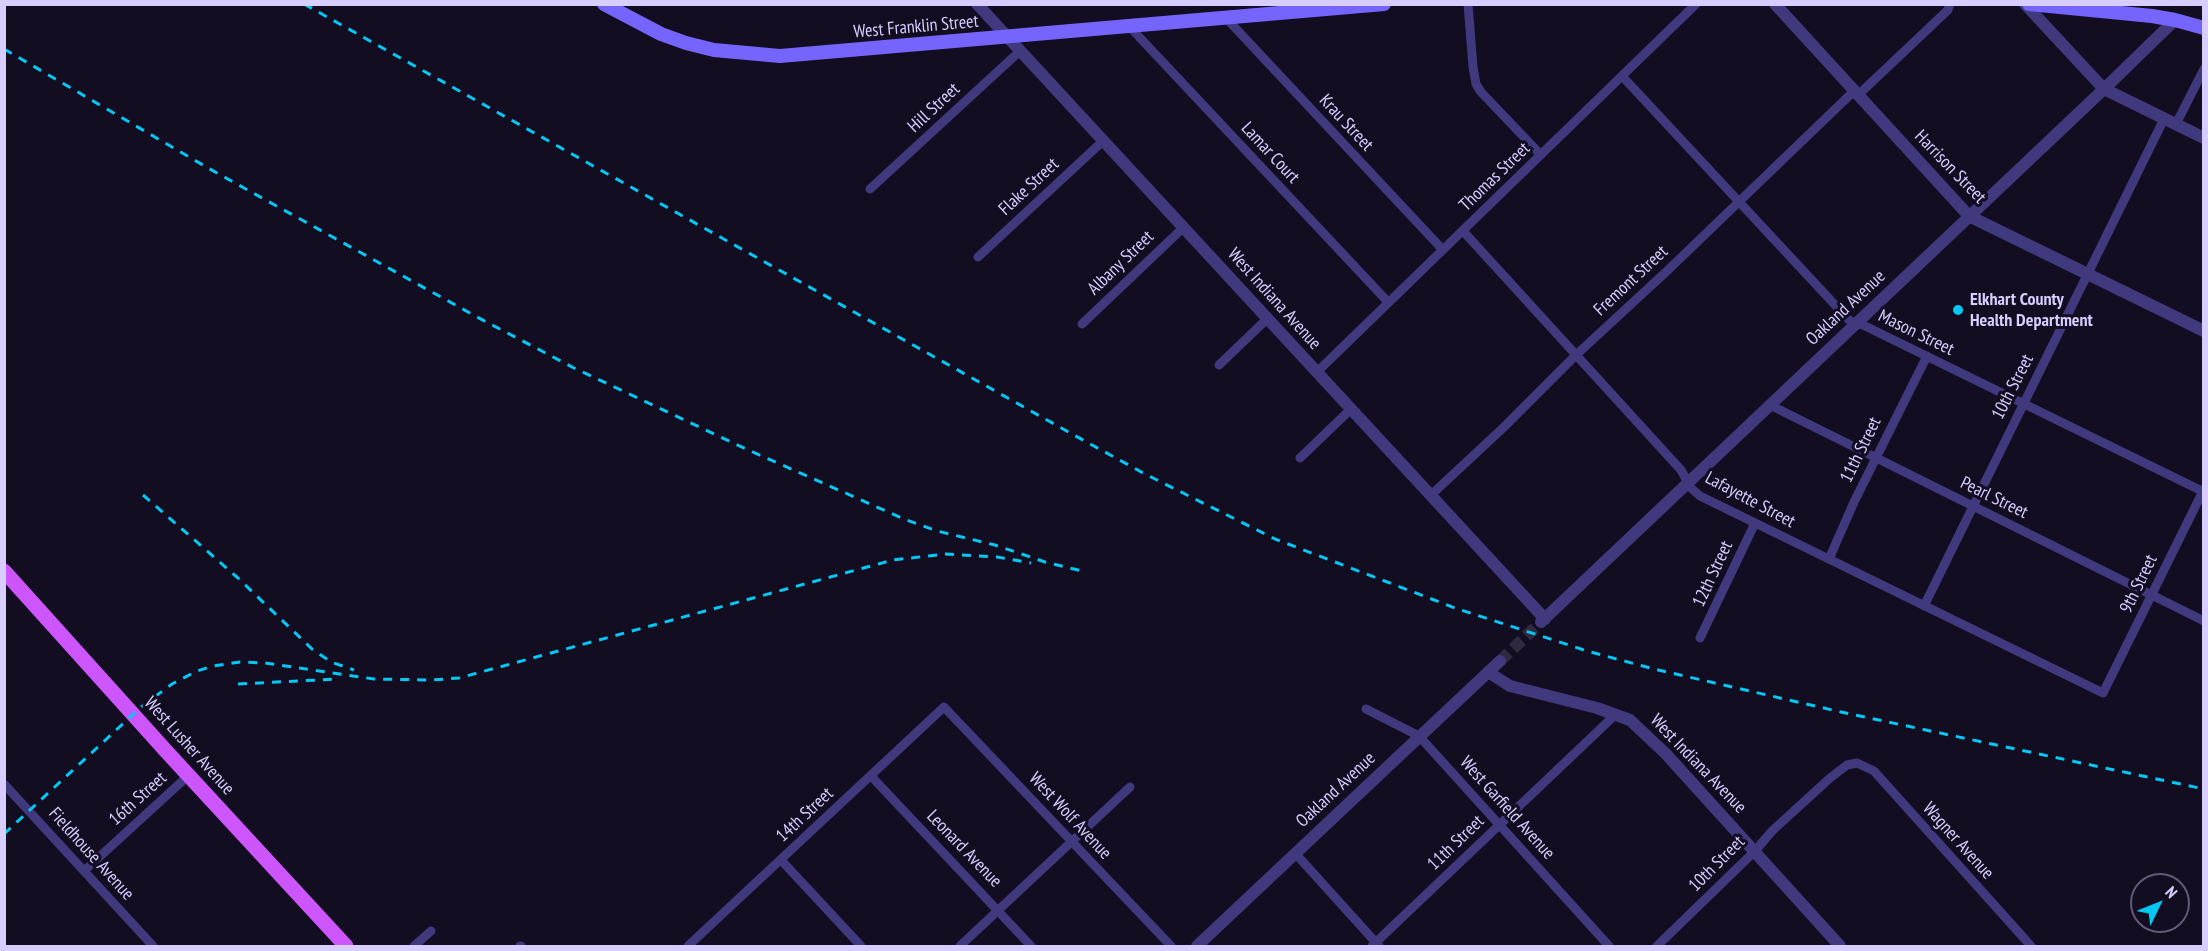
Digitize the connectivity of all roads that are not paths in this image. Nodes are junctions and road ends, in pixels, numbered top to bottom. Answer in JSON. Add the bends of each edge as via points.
{"nodes":[{"id":1,"x":604,"y":4,"type":"edge"},
{"id":2,"x":977,"y":4,"type":"edge"},
{"id":3,"x":1384,"y":4,"type":"edge"},
{"id":4,"x":1468,"y":4,"type":"edge"},
{"id":5,"x":1696,"y":4,"type":"edge"},
{"id":6,"x":1775,"y":4,"type":"edge"},
{"id":7,"x":1950,"y":4,"type":"edge"},
{"id":8,"x":2027,"y":4,"type":"edge"},
{"id":9,"x":2091,"y":8,"type":"edge"},
{"id":10,"x":1226,"y":18,"type":"junction"},
{"id":11,"x":2175,"y":20,"type":"junction"},
{"id":12,"x":1128,"y":25,"type":"junction"},
{"id":13,"x":2204,"y":28,"type":"edge"},
{"id":14,"x":1007,"y":37,"type":"junction"},
{"id":15,"x":1020,"y":51,"type":"junction"},
{"id":16,"x":2204,"y":69,"type":"edge"},
{"id":17,"x":1622,"y":76,"type":"junction"},
{"id":18,"x":2104,"y":89,"type":"junction"},
{"id":19,"x":1855,"y":94,"type":"junction"},
{"id":20,"x":2170,"y":122,"type":"junction"},
{"id":21,"x":2204,"y":138,"type":"edge"},
{"id":22,"x":1103,"y":141,"type":"junction"},
{"id":23,"x":1541,"y":155,"type":"junction"},
{"id":24,"x":870,"y":189,"type":"dead end"},
{"id":25,"x":1739,"y":202,"type":"junction"},
{"id":26,"x":1969,"y":216,"type":"junction"},
{"id":27,"x":1184,"y":227,"type":"junction"},
{"id":28,"x":1463,"y":231,"type":"junction"},
{"id":29,"x":1443,"y":250,"type":"junction"},
{"id":30,"x":978,"y":257,"type":"dead end"},
{"id":31,"x":2087,"y":273,"type":"junction"},
{"id":32,"x":1388,"y":302,"type":"junction"},
{"id":33,"x":1268,"y":318,"type":"junction"},
{"id":34,"x":1856,"y":323,"type":"junction"},
{"id":35,"x":1082,"y":324,"type":"dead end"},
{"id":36,"x":2204,"y":332,"type":"edge"},
{"id":37,"x":1576,"y":355,"type":"junction"},
{"id":38,"x":1927,"y":356,"type":"junction"},
{"id":39,"x":1219,"y":365,"type":"dead end"},
{"id":40,"x":1317,"y":372,"type":"junction"},
{"id":41,"x":2023,"y":404,"type":"junction"},
{"id":42,"x":1770,"y":405,"type":"junction"},
{"id":43,"x":1351,"y":409,"type":"junction"},
{"id":44,"x":1300,"y":458,"type":"dead end"},
{"id":45,"x":1875,"y":459,"type":"junction"},
{"id":46,"x":1688,"y":482,"type":"junction"},
{"id":47,"x":2203,"y":491,"type":"edge"},
{"id":48,"x":1431,"y":495,"type":"junction"},
{"id":49,"x":1972,"y":506,"type":"junction"},
{"id":50,"x":1755,"y":523,"type":"junction"},
{"id":51,"x":1830,"y":559,"type":"junction"},
{"id":52,"x":4,"y":572,"type":"edge"},
{"id":53,"x":2152,"y":594,"type":"junction"},
{"id":54,"x":1924,"y":606,"type":"junction"},
{"id":55,"x":1543,"y":620,"type":"joint"},
{"id":56,"x":2204,"y":621,"type":"edge"},
{"id":57,"x":1700,"y":638,"type":"dead end"},
{"id":58,"x":1500,"y":661,"type":"tunnel mouth"},
{"id":59,"x":1488,"y":672,"type":"junction"},
{"id":60,"x":2103,"y":693,"type":"joint"},
{"id":61,"x":944,"y":707,"type":"joint"},
{"id":62,"x":1366,"y":709,"type":"dead end"},
{"id":63,"x":1616,"y":714,"type":"junction"},
{"id":64,"x":1419,"y":736,"type":"junction"},
{"id":65,"x":1857,"y":763,"type":"joint"},
{"id":66,"x":189,"y":775,"type":"junction"},
{"id":67,"x":871,"y":776,"type":"junction"},
{"id":68,"x":4,"y":784,"type":"edge"},
{"id":69,"x":1130,"y":787,"type":"dead end"},
{"id":70,"x":1499,"y":825,"type":"junction"},
{"id":71,"x":1072,"y":843,"type":"junction"},
{"id":72,"x":1755,"y":851,"type":"junction"},
{"id":73,"x":1295,"y":853,"type":"junction"},
{"id":74,"x":781,"y":860,"type":"junction"},
{"id":75,"x":84,"y":871,"type":"junction"},
{"id":76,"x":999,"y":909,"type":"junction"},
{"id":77,"x":431,"y":931,"type":"dead end"},
{"id":78,"x":1376,"y":945,"type":"edge"},
{"id":79,"x":153,"y":946,"type":"edge"},
{"id":80,"x":346,"y":946,"type":"edge"},
{"id":81,"x":414,"y":946,"type":"edge"},
{"id":82,"x":689,"y":946,"type":"edge"},
{"id":83,"x":861,"y":946,"type":"edge"},
{"id":84,"x":960,"y":946,"type":"edge"},
{"id":85,"x":1031,"y":946,"type":"edge"},
{"id":86,"x":1171,"y":946,"type":"edge"},
{"id":87,"x":1197,"y":946,"type":"edge"},
{"id":88,"x":1609,"y":946,"type":"edge"},
{"id":89,"x":1657,"y":946,"type":"edge"},
{"id":90,"x":1840,"y":946,"type":"edge"},
{"id":91,"x":2031,"y":946,"type":"edge"}],
"edges":[{"from":1,"to":14,"type":"main road","name":"West Franklin Street","via":[[661,34],[714,50],[748,54],[816,54]]},
{"from":2,"to":14,"type":"street","name":"West Indiana Avenue"},
{"from":3,"to":10,"type":"main road","name":"West Franklin Street"},
{"from":4,"to":23,"type":"street","via":[[1476,84]]},
{"from":5,"to":17,"type":"street","name":"Thomas Street"},
{"from":6,"to":19,"type":"street","name":"Harrison Street"},
{"from":7,"to":19,"type":"street","name":"Fremont Street"},
{"from":8,"to":9,"type":"main road"},
{"from":8,"to":18,"type":"street"},
{"from":9,"to":11,"type":"main road"},
{"from":10,"to":12,"type":"main road","name":"West Franklin Street"},
{"from":10,"to":29,"type":"street","name":"Krau Street"},
{"from":11,"to":13,"type":"main road"},
{"from":11,"to":18,"type":"street","name":"Oakland Avenue"},
{"from":12,"to":14,"type":"main road","name":"West Franklin Street"},
{"from":12,"to":32,"type":"street","name":"Lamar Court"},
{"from":14,"to":15,"type":"street","name":"West Indiana Avenue"},
{"from":15,"to":22,"type":"street","name":"West Indiana Avenue"},
{"from":15,"to":24,"type":"street","name":"Hill Street"},
{"from":16,"to":20,"type":"street","name":"10th Street"},
{"from":17,"to":23,"type":"street","name":"Thomas Street"},
{"from":17,"to":25,"type":"street","name":"Mason Street"},
{"from":18,"to":20,"type":"street"},
{"from":18,"to":26,"type":"street","name":"Oakland Avenue"},
{"from":19,"to":25,"type":"street","name":"Fremont Street"},
{"from":19,"to":26,"type":"street","name":"Harrison Street"},
{"from":20,"to":21,"type":"street"},
{"from":20,"to":31,"type":"street","name":"10th Street"},
{"from":22,"to":27,"type":"street","name":"West Indiana Avenue"},
{"from":22,"to":30,"type":"street","name":"Flake Street"},
{"from":23,"to":28,"type":"street","name":"Thomas Street"},
{"from":25,"to":34,"type":"street","name":"Mason Street","via":[[1844,317]]},
{"from":25,"to":37,"type":"street","name":"Fremont Street"},
{"from":26,"to":31,"type":"street","name":"Harrison Street"},
{"from":26,"to":34,"type":"street","name":"Oakland Avenue"},
{"from":27,"to":33,"type":"street","name":"West Indiana Avenue"},
{"from":27,"to":35,"type":"street","name":"Albany Street"},
{"from":28,"to":29,"type":"street","name":"Thomas Street"},
{"from":28,"to":37,"type":"street","name":"Lafayette Street"},
{"from":29,"to":32,"type":"street","name":"Thomas Street"},
{"from":31,"to":36,"type":"street","name":"Harrison Street"},
{"from":31,"to":41,"type":"street","name":"10th Street"},
{"from":32,"to":40,"type":"street","name":"Thomas Street"},
{"from":33,"to":39,"type":"street"},
{"from":33,"to":40,"type":"street","name":"West Indiana Avenue"},
{"from":34,"to":38,"type":"street","name":"Mason Street"},
{"from":34,"to":42,"type":"street","name":"Oakland Avenue"},
{"from":37,"to":46,"type":"street","name":"Lafayette Street"},
{"from":37,"to":48,"type":"street","name":"Fremont Street"},
{"from":38,"to":41,"type":"street","name":"Mason Street"},
{"from":38,"to":45,"type":"street","name":"11th Street"},
{"from":40,"to":43,"type":"street","name":"West Indiana Avenue"},
{"from":41,"to":47,"type":"street","name":"Mason Street"},
{"from":41,"to":49,"type":"street","name":"10th Street"},
{"from":42,"to":45,"type":"street","name":"Pearl Street"},
{"from":42,"to":46,"type":"street","name":"Oakland Avenue"},
{"from":43,"to":44,"type":"street"},
{"from":43,"to":48,"type":"street","name":"West Indiana Avenue"},
{"from":45,"to":49,"type":"street","name":"Pearl Street"},
{"from":45,"to":51,"type":"street","name":"11th Street"},
{"from":46,"to":50,"type":"street","name":"Lafayette Street","via":[[1700,496]]},
{"from":46,"to":55,"type":"street","name":"Oakland Avenue"},
{"from":47,"to":53,"type":"street","name":"9th Street"},
{"from":48,"to":55,"type":"street","name":"West Indiana Avenue"},
{"from":49,"to":53,"type":"street","name":"Pearl Street"},
{"from":49,"to":54,"type":"street","name":"10th Street"},
{"from":50,"to":51,"type":"street","name":"Lafayette Street"},
{"from":50,"to":57,"type":"street","name":"12th Street"},
{"from":51,"to":54,"type":"street","name":"Lafayette Street"},
{"from":52,"to":66,"type":"main road","name":"West Lusher Avenue"},
{"from":53,"to":56,"type":"street","name":"Pearl Street"},
{"from":53,"to":60,"type":"street","name":"9th Street"},
{"from":54,"to":60,"type":"street","name":"Lafayette Street"},
{"from":58,"to":59,"type":"street","name":"Oakland Avenue"},
{"from":59,"to":63,"type":"street","name":"West Indiana Avenue","via":[[1510,686]]},
{"from":59,"to":64,"type":"street","name":"Oakland Avenue"},
{"from":61,"to":67,"type":"street","name":"14th Street"},
{"from":61,"to":71,"type":"street","name":"West Wolf Avenue"},
{"from":62,"to":64,"type":"street","name":"West Garfield Avenue"},
{"from":63,"to":70,"type":"street","name":"11th Street"},
{"from":63,"to":72,"type":"street","name":"West Indiana Avenue","via":[[1644,731]]},
{"from":64,"to":70,"type":"street","name":"West Garfield Avenue"},
{"from":64,"to":73,"type":"street","name":"Oakland Avenue"},
{"from":65,"to":72,"type":"street","name":"10th Street","via":[[1838,771]]},
{"from":65,"to":91,"type":"street","name":"Wagner Avenue","via":[[1874,771]]},
{"from":66,"to":75,"type":"street","name":"16th Street"},
{"from":66,"to":80,"type":"main road","name":"West Lusher Avenue"},
{"from":67,"to":74,"type":"street","name":"14th Street"},
{"from":67,"to":76,"type":"street","name":"Leonard Avenue"},
{"from":68,"to":75,"type":"street","name":"Fieldhouse Avenue"},
{"from":69,"to":71,"type":"street"},
{"from":70,"to":78,"type":"street","name":"11th Street"},
{"from":70,"to":88,"type":"street","name":"West Garfield Avenue"},
{"from":71,"to":76,"type":"street"},
{"from":71,"to":86,"type":"street","name":"West Wolf Avenue"},
{"from":72,"to":89,"type":"street","name":"10th Street"},
{"from":72,"to":90,"type":"street","name":"West Indiana Avenue"},
{"from":73,"to":78,"type":"street"},
{"from":73,"to":87,"type":"street","name":"Oakland Avenue"},
{"from":74,"to":82,"type":"street","name":"14th Street"},
{"from":74,"to":83,"type":"street"},
{"from":75,"to":79,"type":"street","name":"Fieldhouse Avenue"},
{"from":76,"to":84,"type":"street"},
{"from":76,"to":85,"type":"street","name":"Leonard Avenue"},
{"from":77,"to":81,"type":"street"}]}
